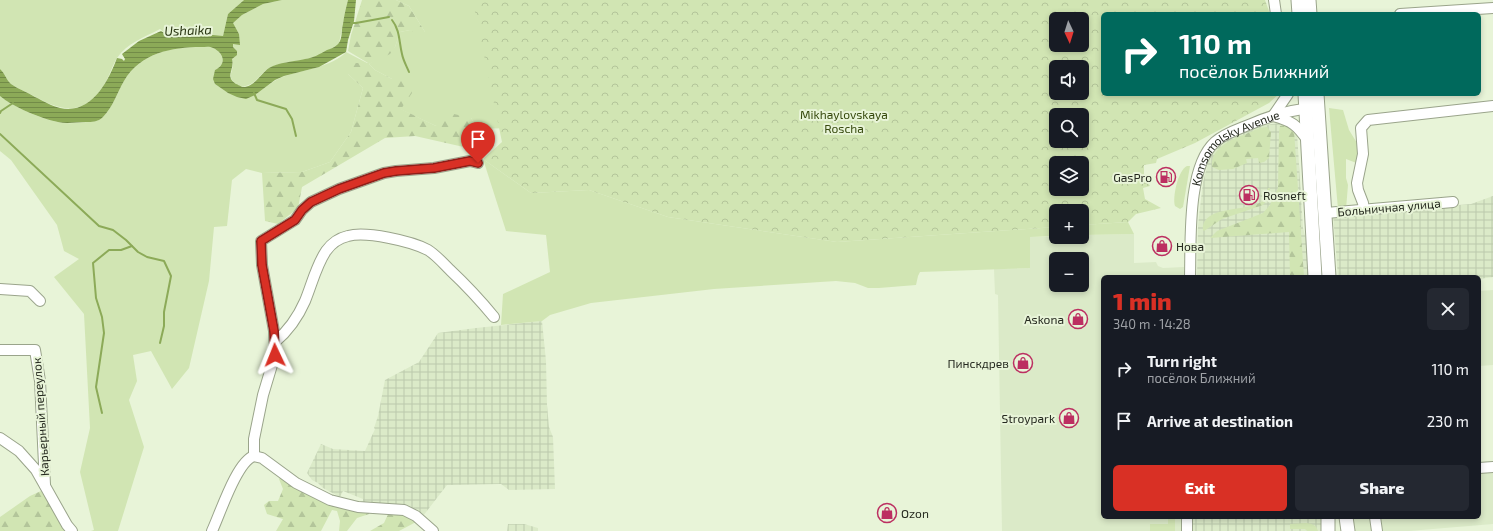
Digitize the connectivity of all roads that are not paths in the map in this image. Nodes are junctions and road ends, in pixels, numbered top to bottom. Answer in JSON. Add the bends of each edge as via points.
{"nodes":[{"id":1,"x":1274,"y":0,"type":"edge"},
{"id":2,"x":1298,"y":0,"type":"edge"},
{"id":3,"x":1309,"y":0,"type":"edge"},
{"id":4,"x":1493,"y":8,"type":"edge"},
{"id":5,"x":1276,"y":12,"type":"edge"},
{"id":6,"x":1299,"y":12,"type":"edge"},
{"id":7,"x":1310,"y":12,"type":"edge"},
{"id":8,"x":1431,"y":12,"type":"edge"},
{"id":9,"x":1285,"y":96,"type":"edge"},
{"id":10,"x":1306,"y":96,"type":"edge"},
{"id":11,"x":1316,"y":96,"type":"edge"},
{"id":12,"x":1493,"y":106,"type":"edge"},
{"id":13,"x":1312,"y":108,"type":"junction"},
{"id":14,"x":1273,"y":116,"type":"junction"},
{"id":15,"x":1308,"y":142,"type":"junction"},
{"id":16,"x":478,"y":163,"type":"dead end"},
{"id":17,"x":1453,"y":202,"type":"dead end"},
{"id":18,"x":1364,"y":210,"type":"junction"},
{"id":19,"x":1326,"y":213,"type":"junction"},
{"id":20,"x":1190,"y":275,"type":"edge"},
{"id":21,"x":1315,"y":275,"type":"edge"},
{"id":22,"x":1329,"y":275,"type":"edge"},
{"id":23,"x":0,"y":289,"type":"edge"},
{"id":24,"x":40,"y":301,"type":"dead end"},
{"id":25,"x":494,"y":317,"type":"dead end"},
{"id":26,"x":274,"y":342,"type":"junction"},
{"id":27,"x":0,"y":350,"type":"edge"},
{"id":28,"x":0,"y":438,"type":"edge"},
{"id":29,"x":254,"y":456,"type":"junction"},
{"id":30,"x":1493,"y":467,"type":"edge"},
{"id":31,"x":1481,"y":468,"type":"edge"},
{"id":32,"x":45,"y":485,"type":"junction"},
{"id":33,"x":1187,"y":519,"type":"edge"},
{"id":34,"x":1328,"y":519,"type":"edge"},
{"id":35,"x":1341,"y":519,"type":"edge"},
{"id":36,"x":1346,"y":519,"type":"edge"},
{"id":37,"x":1375,"y":519,"type":"edge"},
{"id":38,"x":72,"y":531,"type":"edge"},
{"id":39,"x":212,"y":531,"type":"edge"},
{"id":40,"x":433,"y":531,"type":"edge"},
{"id":41,"x":1187,"y":531,"type":"edge"},
{"id":42,"x":1328,"y":531,"type":"edge"},
{"id":43,"x":1341,"y":531,"type":"edge"},
{"id":44,"x":1348,"y":531,"type":"edge"},
{"id":45,"x":1377,"y":531,"type":"edge"}],
"edges":[{"from":1,"to":5,"type":"street"},
{"from":2,"to":6,"type":"main road"},
{"from":3,"to":7,"type":"main road"},
{"from":4,"to":8,"type":"street"},
{"from":9,"to":14,"type":"street","name":"Komsomolsky Avenue"},
{"from":10,"to":13,"type":"main road"},
{"from":11,"to":13,"type":"main road"},
{"from":12,"to":18,"type":"street","via":[[1368,120],[1360,128],[1363,154],[1357,183]]},
{"from":13,"to":14,"type":"street"},
{"from":13,"to":15,"type":"main road"},
{"from":13,"to":19,"type":"main road"},
{"from":14,"to":15,"type":"street","via":[[1294,123]]},
{"from":14,"to":20,"type":"street","name":"Komsomolsky Avenue","via":[[1221,138],[1209,149],[1202,161],[1191,225]]},
{"from":15,"to":21,"type":"main road"},
{"from":16,"to":26,"type":"street","via":[[470,161],[434,168],[390,172],[339,189],[311,202],[295,220],[261,241],[262,265]]},
{"from":17,"to":18,"type":"street","name":"Больничная улица"},
{"from":18,"to":19,"type":"street","name":"Больничная улица"},
{"from":19,"to":22,"type":"main road"},
{"from":23,"to":24,"type":"street","via":[[30,291]]},
{"from":25,"to":26,"type":"street","via":[[428,250],[393,239],[359,234],[346,236],[333,243],[316,270],[305,302],[296,318]]},
{"from":26,"to":29,"type":"street","via":[[275,355],[263,395],[254,439]]},
{"from":27,"to":32,"type":"street","name":"Карьерный переулок","via":[[35,350],[40,381]]},
{"from":28,"to":32,"type":"street","via":[[19,451]]},
{"from":29,"to":39,"type":"street","via":[[247,459],[236,474]]},
{"from":29,"to":40,"type":"street","via":[[262,458],[306,488],[330,500],[358,506],[404,510],[416,516]]},
{"from":30,"to":31,"type":"street"},
{"from":32,"to":38,"type":"street"},
{"from":33,"to":41,"type":"street"},
{"from":34,"to":42,"type":"main road"},
{"from":35,"to":43,"type":"main road"},
{"from":36,"to":44,"type":"main road"},
{"from":37,"to":45,"type":"street"}]}
